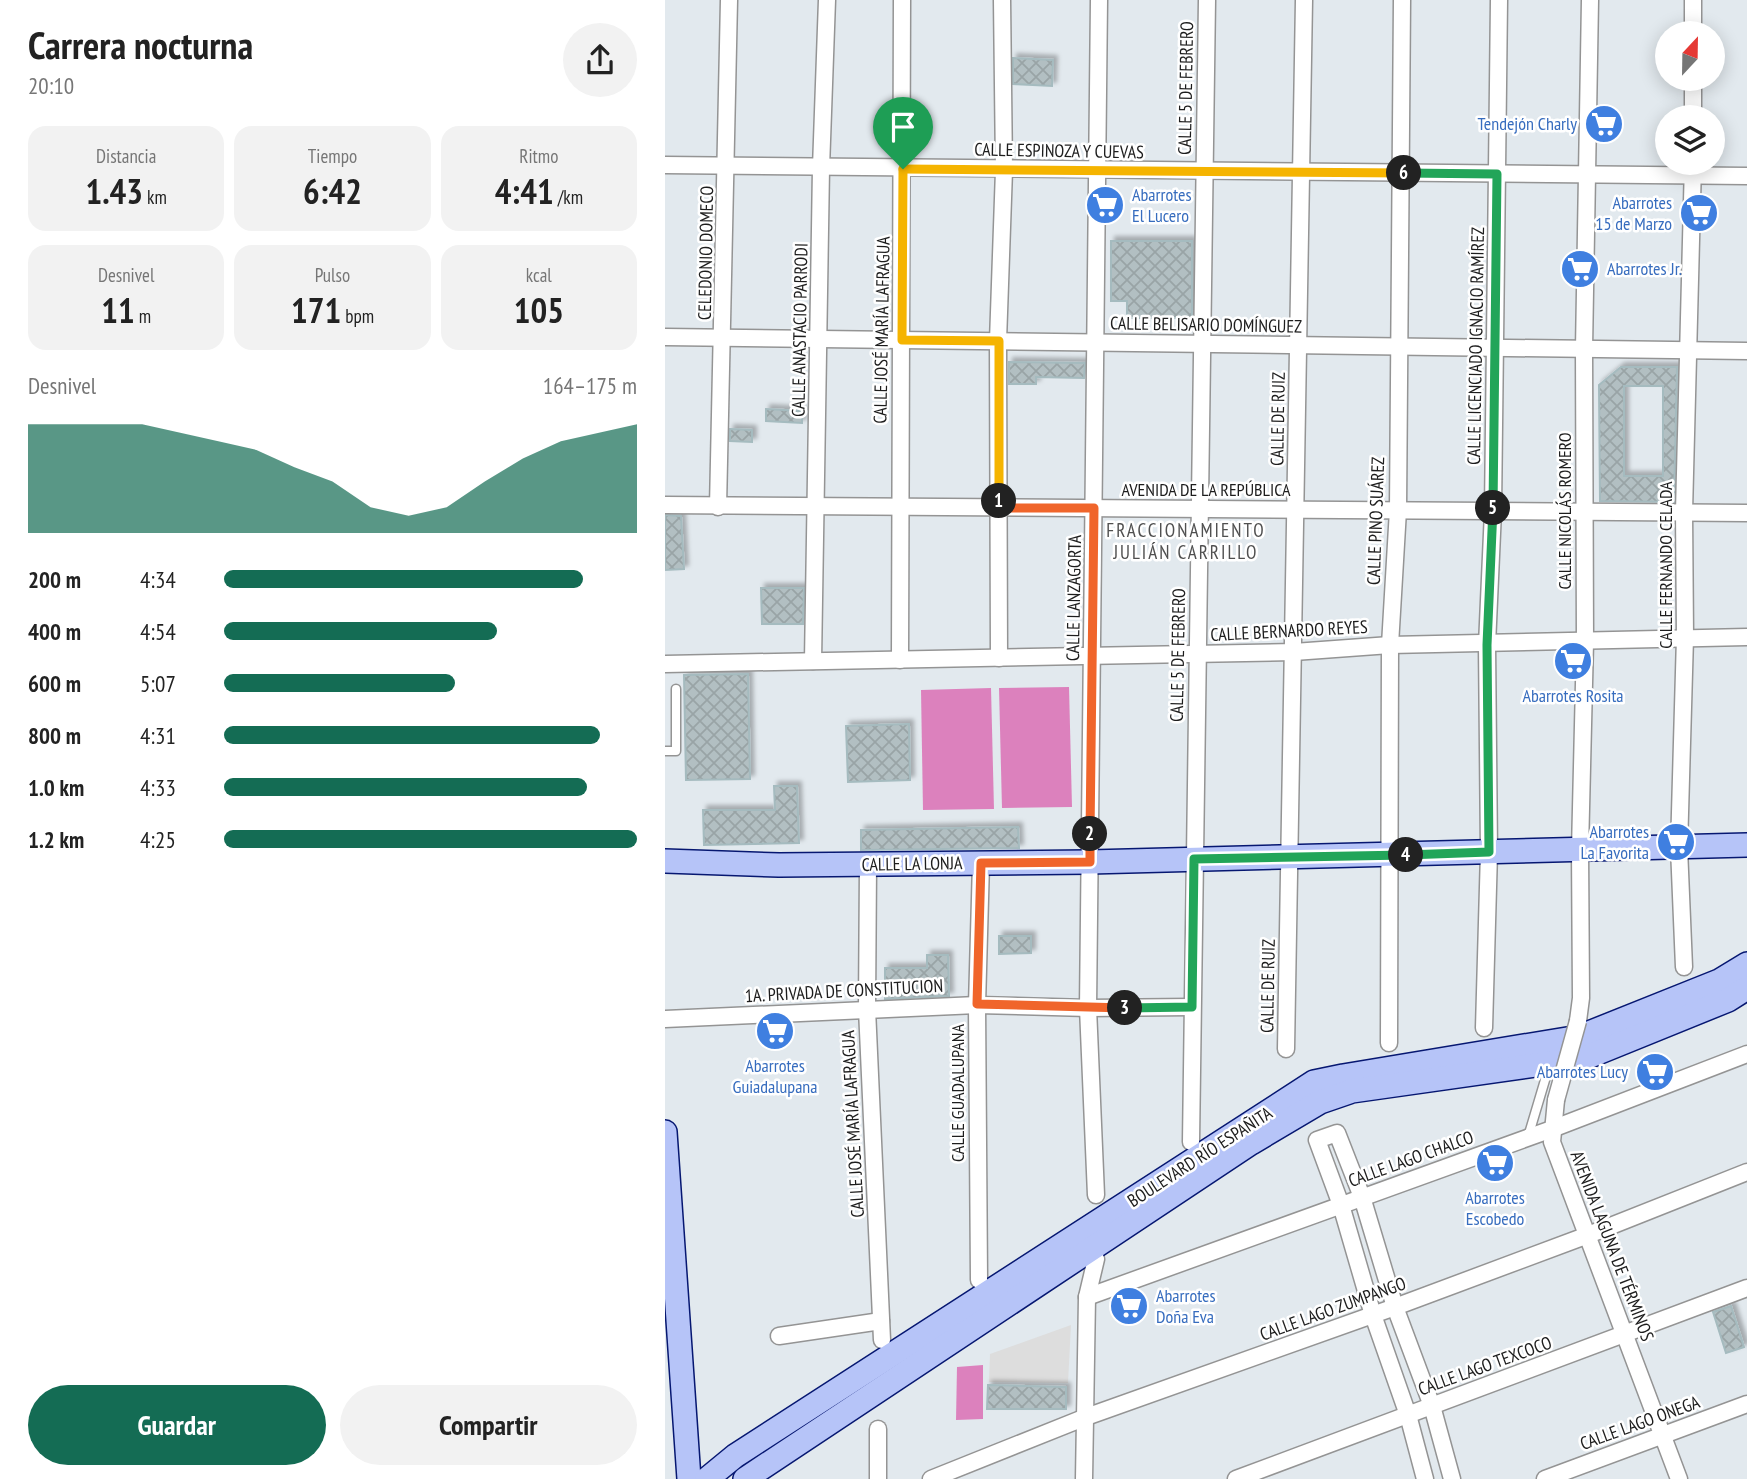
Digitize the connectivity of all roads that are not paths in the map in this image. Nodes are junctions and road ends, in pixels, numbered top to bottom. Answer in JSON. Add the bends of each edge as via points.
{"nodes":[{"id":1,"x":729,"y":0,"type":"edge"},
{"id":2,"x":827,"y":0,"type":"edge"},
{"id":3,"x":902,"y":0,"type":"edge"},
{"id":4,"x":1002,"y":0,"type":"edge"},
{"id":5,"x":1100,"y":0,"type":"edge"},
{"id":6,"x":1207,"y":0,"type":"edge"},
{"id":7,"x":1304,"y":0,"type":"edge"},
{"id":8,"x":1402,"y":0,"type":"edge"},
{"id":9,"x":1499,"y":0,"type":"edge"},
{"id":10,"x":1590,"y":0,"type":"edge"},
{"id":11,"x":1693,"y":0,"type":"edge"},
{"id":12,"x":1693,"y":21,"type":"edge"},
{"id":13,"x":665,"y":165,"type":"edge"},
{"id":14,"x":727,"y":167,"type":"junction"},
{"id":15,"x":821,"y":168,"type":"junction"},
{"id":16,"x":903,"y":169,"type":"junction"},
{"id":17,"x":1004,"y":170,"type":"junction"},
{"id":18,"x":1097,"y":170,"type":"junction"},
{"id":19,"x":1655,"y":171,"type":"edge"},
{"id":20,"x":1204,"y":172,"type":"junction"},
{"id":21,"x":1301,"y":172,"type":"junction"},
{"id":22,"x":1401,"y":173,"type":"junction"},
{"id":23,"x":1725,"y":173,"type":"edge"},
{"id":24,"x":1497,"y":174,"type":"junction"},
{"id":25,"x":1588,"y":175,"type":"junction"},
{"id":26,"x":1693,"y":175,"type":"edge"},
{"id":27,"x":1747,"y":176,"type":"edge"},
{"id":28,"x":665,"y":337,"type":"edge"},
{"id":29,"x":724,"y":338,"type":"junction"},
{"id":30,"x":819,"y":339,"type":"junction"},
{"id":31,"x":902,"y":340,"type":"junction"},
{"id":32,"x":999,"y":341,"type":"junction"},
{"id":33,"x":1096,"y":343,"type":"junction"},
{"id":34,"x":1202,"y":344,"type":"junction"},
{"id":35,"x":1299,"y":345,"type":"junction"},
{"id":36,"x":1399,"y":346,"type":"junction"},
{"id":37,"x":1495,"y":347,"type":"junction"},
{"id":38,"x":1584,"y":349,"type":"junction"},
{"id":39,"x":1687,"y":350,"type":"junction"},
{"id":40,"x":1747,"y":351,"type":"edge"},
{"id":41,"x":665,"y":506,"type":"edge"},
{"id":42,"x":816,"y":506,"type":"junction"},
{"id":43,"x":718,"y":507,"type":"junction"},
{"id":44,"x":899,"y":507,"type":"junction"},
{"id":45,"x":999,"y":508,"type":"junction"},
{"id":46,"x":1094,"y":508,"type":"junction"},
{"id":47,"x":1199,"y":509,"type":"junction"},
{"id":48,"x":1296,"y":509,"type":"junction"},
{"id":49,"x":1398,"y":510,"type":"junction"},
{"id":50,"x":1493,"y":511,"type":"junction"},
{"id":51,"x":1584,"y":512,"type":"junction"},
{"id":52,"x":1684,"y":512,"type":"junction"},
{"id":53,"x":1747,"y":513,"type":"edge"},
{"id":54,"x":1685,"y":637,"type":"junction"},
{"id":55,"x":1747,"y":637,"type":"edge"},
{"id":56,"x":1585,"y":642,"type":"junction"},
{"id":57,"x":1390,"y":645,"type":"junction"},
{"id":58,"x":1487,"y":645,"type":"junction"},
{"id":59,"x":1294,"y":652,"type":"junction"},
{"id":60,"x":1197,"y":654,"type":"junction"},
{"id":61,"x":1092,"y":656,"type":"junction"},
{"id":62,"x":999,"y":658,"type":"junction"},
{"id":63,"x":900,"y":660,"type":"junction"},
{"id":64,"x":813,"y":661,"type":"junction"},
{"id":65,"x":665,"y":664,"type":"edge"},
{"id":66,"x":676,"y":689,"type":"dead end"},
{"id":67,"x":665,"y":751,"type":"edge"},
{"id":68,"x":1747,"y":845,"type":"edge"},
{"id":69,"x":1679,"y":848,"type":"junction"},
{"id":70,"x":1580,"y":850,"type":"junction"},
{"id":71,"x":1489,"y":852,"type":"junction"},
{"id":72,"x":1388,"y":855,"type":"junction"},
{"id":73,"x":1290,"y":858,"type":"junction"},
{"id":74,"x":1194,"y":859,"type":"junction"},
{"id":75,"x":665,"y":861,"type":"edge"},
{"id":76,"x":1090,"y":862,"type":"junction"},
{"id":77,"x":981,"y":863,"type":"junction"},
{"id":78,"x":868,"y":865,"type":"junction"},
{"id":79,"x":1747,"y":964,"type":"edge"},
{"id":80,"x":1684,"y":968,"type":"dead end"},
{"id":81,"x":1747,"y":988,"type":"edge"},
{"id":82,"x":977,"y":1004,"type":"junction"},
{"id":83,"x":1192,"y":1007,"type":"junction"},
{"id":84,"x":1088,"y":1008,"type":"junction"},
{"id":85,"x":867,"y":1009,"type":"junction"},
{"id":86,"x":665,"y":1019,"type":"edge"},
{"id":87,"x":1578,"y":1021,"type":"joint"},
{"id":88,"x":1485,"y":1028,"type":"dead end"},
{"id":89,"x":1389,"y":1044,"type":"dead end"},
{"id":90,"x":1286,"y":1049,"type":"dead end"},
{"id":91,"x":1747,"y":1054,"type":"edge"},
{"id":92,"x":1548,"y":1070,"type":"dead end"},
{"id":93,"x":1552,"y":1129,"type":"junction"},
{"id":94,"x":665,"y":1132,"type":"edge"},
{"id":95,"x":1528,"y":1137,"type":"junction"},
{"id":96,"x":1191,"y":1142,"type":"dead end"},
{"id":97,"x":1747,"y":1172,"type":"edge"},
{"id":98,"x":1096,"y":1195,"type":"dead end"},
{"id":99,"x":1362,"y":1197,"type":"junction"},
{"id":100,"x":1341,"y":1205,"type":"junction"},
{"id":101,"x":1588,"y":1235,"type":"junction"},
{"id":102,"x":1096,"y":1259,"type":"dead end"},
{"id":103,"x":979,"y":1280,"type":"dead end"},
{"id":104,"x":1747,"y":1288,"type":"edge"},
{"id":105,"x":1087,"y":1297,"type":"junction"},
{"id":106,"x":1395,"y":1307,"type":"junction"},
{"id":107,"x":1373,"y":1315,"type":"junction"},
{"id":108,"x":881,"y":1321,"type":"junction"},
{"id":109,"x":1625,"y":1334,"type":"junction"},
{"id":110,"x":779,"y":1336,"type":"dead end"},
{"id":111,"x":882,"y":1340,"type":"dead end"},
{"id":112,"x":1747,"y":1404,"type":"edge"},
{"id":113,"x":1432,"y":1406,"type":"junction"},
{"id":114,"x":1408,"y":1415,"type":"junction"},
{"id":115,"x":1086,"y":1417,"type":"junction"},
{"id":116,"x":878,"y":1429,"type":"dead end"},
{"id":117,"x":1663,"y":1435,"type":"junction"},
{"id":118,"x":689,"y":1479,"type":"edge"},
{"id":119,"x":707,"y":1479,"type":"edge"},
{"id":120,"x":745,"y":1479,"type":"edge"},
{"id":121,"x":878,"y":1479,"type":"edge"},
{"id":122,"x":931,"y":1479,"type":"edge"},
{"id":123,"x":1084,"y":1479,"type":"edge"},
{"id":124,"x":1236,"y":1479,"type":"edge"},
{"id":125,"x":1425,"y":1479,"type":"edge"},
{"id":126,"x":1452,"y":1479,"type":"edge"},
{"id":127,"x":1545,"y":1479,"type":"edge"},
{"id":128,"x":1679,"y":1479,"type":"edge"}],
"edges":[{"from":1,"to":14,"type":"street","name":"CELEDONIO DOMECO"},
{"from":2,"to":15,"type":"street","name":"CALLE ANASTACIO PARRODI"},
{"from":3,"to":16,"type":"street","name":"CALLE JOSÉ MARÍA LAFRAGUA"},
{"from":4,"to":17,"type":"street"},
{"from":5,"to":18,"type":"street","name":"CALLE LANZAGORTA"},
{"from":6,"to":20,"type":"street","name":"CALLE 5 DE FEBRERO"},
{"from":7,"to":21,"type":"street","name":"CALLE DE RUIZ"},
{"from":8,"to":22,"type":"street","name":"CALLE PINO SUÁREZ"},
{"from":9,"to":24,"type":"street","name":"CALLE LICENCIADO IGNACIO RAMÍREZ"},
{"from":10,"to":25,"type":"street","name":"CALLE NICOLÁS ROMERO"},
{"from":11,"to":12,"type":"street"},
{"from":13,"to":14,"type":"street","name":"CALLE ESPINOZA Y CUEVAS"},
{"from":14,"to":15,"type":"street","name":"CALLE ESPINOZA Y CUEVAS"},
{"from":14,"to":29,"type":"street","name":"CELEDONIO DOMECO"},
{"from":15,"to":16,"type":"street","name":"CALLE ESPINOZA Y CUEVAS"},
{"from":15,"to":30,"type":"street","name":"CALLE ANASTACIO PARRODI"},
{"from":16,"to":17,"type":"street","name":"CALLE ESPINOZA Y CUEVAS"},
{"from":16,"to":31,"type":"street","name":"CALLE JOSÉ MARÍA LAFRAGUA"},
{"from":17,"to":18,"type":"street","name":"CALLE ESPINOZA Y CUEVAS"},
{"from":17,"to":32,"type":"street"},
{"from":18,"to":20,"type":"street","name":"CALLE ESPINOZA Y CUEVAS"},
{"from":18,"to":33,"type":"street","name":"CALLE LANZAGORTA"},
{"from":19,"to":25,"type":"street","name":"CALLE ESPINOZA Y CUEVAS"},
{"from":20,"to":21,"type":"street","name":"CALLE ESPINOZA Y CUEVAS"},
{"from":20,"to":34,"type":"street","name":"CALLE 5 DE FEBRERO"},
{"from":21,"to":22,"type":"street","name":"CALLE ESPINOZA Y CUEVAS"},
{"from":21,"to":35,"type":"street","name":"CALLE DE RUIZ"},
{"from":22,"to":24,"type":"street","name":"CALLE ESPINOZA Y CUEVAS"},
{"from":22,"to":36,"type":"street","name":"CALLE PINO SUÁREZ"},
{"from":23,"to":27,"type":"street","name":"CALLE ESPINOZA Y CUEVAS"},
{"from":24,"to":25,"type":"street","name":"CALLE ESPINOZA Y CUEVAS"},
{"from":24,"to":37,"type":"street","name":"CALLE LICENCIADO IGNACIO RAMÍREZ"},
{"from":25,"to":38,"type":"street","name":"CALLE NICOLÁS ROMERO"},
{"from":26,"to":39,"type":"street","name":"CALLE FERNANDO CELADA"},
{"from":28,"to":29,"type":"street","name":"CALLE BELISARIO DOMÍNGUEZ"},
{"from":29,"to":30,"type":"street","name":"CALLE BELISARIO DOMÍNGUEZ"},
{"from":29,"to":43,"type":"street","name":"CELEDONIO DOMECO"},
{"from":30,"to":31,"type":"street","name":"CALLE BELISARIO DOMÍNGUEZ"},
{"from":30,"to":42,"type":"street","name":"CALLE ANASTACIO PARRODI"},
{"from":31,"to":32,"type":"street","name":"CALLE BELISARIO DOMÍNGUEZ"},
{"from":31,"to":44,"type":"street","name":"CALLE JOSÉ MARÍA LAFRAGUA"},
{"from":32,"to":33,"type":"street","name":"CALLE BELISARIO DOMÍNGUEZ"},
{"from":32,"to":45,"type":"street"},
{"from":33,"to":34,"type":"street","name":"CALLE BELISARIO DOMÍNGUEZ"},
{"from":33,"to":46,"type":"street","name":"CALLE LANZAGORTA"},
{"from":34,"to":35,"type":"street","name":"CALLE BELISARIO DOMÍNGUEZ"},
{"from":34,"to":47,"type":"street","name":"CALLE 5 DE FEBRERO"},
{"from":35,"to":36,"type":"street","name":"CALLE BELISARIO DOMÍNGUEZ"},
{"from":35,"to":48,"type":"street","name":"CALLE DE RUIZ"},
{"from":36,"to":37,"type":"street","name":"CALLE BELISARIO DOMÍNGUEZ"},
{"from":36,"to":49,"type":"street","name":"CALLE PINO SUÁREZ"},
{"from":37,"to":38,"type":"street","name":"CALLE BELISARIO DOMÍNGUEZ"},
{"from":37,"to":50,"type":"street","name":"CALLE LICENCIADO IGNACIO RAMÍREZ"},
{"from":38,"to":39,"type":"street","name":"CALLE BELISARIO DOMÍNGUEZ"},
{"from":38,"to":51,"type":"street","name":"CALLE NICOLÁS ROMERO"},
{"from":39,"to":40,"type":"street","name":"CALLE BELISARIO DOMÍNGUEZ"},
{"from":39,"to":52,"type":"street","name":"CALLE FERNANDO CELADA"},
{"from":41,"to":43,"type":"street","name":"AVENIDA DE LA REPÚBLICA"},
{"from":42,"to":43,"type":"street","name":"AVENIDA DE LA REPÚBLICA"},
{"from":42,"to":44,"type":"street","name":"AVENIDA DE LA REPÚBLICA"},
{"from":42,"to":64,"type":"street","name":"CALLE ANASTACIO PARRODI"},
{"from":44,"to":45,"type":"street","name":"AVENIDA DE LA REPÚBLICA"},
{"from":44,"to":63,"type":"street","name":"CALLE JOSÉ MARÍA LAFRAGUA"},
{"from":45,"to":46,"type":"street","name":"AVENIDA DE LA REPÚBLICA"},
{"from":45,"to":62,"type":"street"},
{"from":46,"to":47,"type":"street","name":"AVENIDA DE LA REPÚBLICA"},
{"from":46,"to":61,"type":"street","name":"CALLE LANZAGORTA"},
{"from":47,"to":48,"type":"street","name":"AVENIDA DE LA REPÚBLICA"},
{"from":47,"to":60,"type":"street","name":"CALLE 5 DE FEBRERO"},
{"from":48,"to":49,"type":"street","name":"AVENIDA DE LA REPÚBLICA"},
{"from":48,"to":59,"type":"street","name":"CALLE DE RUIZ"},
{"from":49,"to":50,"type":"street","name":"AVENIDA DE LA REPÚBLICA"},
{"from":49,"to":57,"type":"street","name":"CALLE PINO SUÁREZ"},
{"from":50,"to":51,"type":"street","name":"AVENIDA DE LA REPÚBLICA"},
{"from":50,"to":58,"type":"street","name":"CALLE LICENCIADO IGNACIO RAMÍREZ"},
{"from":51,"to":52,"type":"street","name":"AVENIDA DE LA REPÚBLICA"},
{"from":51,"to":56,"type":"street","name":"CALLE NICOLÁS ROMERO"},
{"from":52,"to":53,"type":"street","name":"AVENIDA DE LA REPÚBLICA"},
{"from":52,"to":54,"type":"street","name":"CALLE FERNANDO CELADA"},
{"from":54,"to":55,"type":"street","name":"CALLE BERNARDO REYES"},
{"from":54,"to":56,"type":"street","name":"CALLE BERNARDO REYES"},
{"from":54,"to":69,"type":"street","name":"CALLE FERNANDO CELADA"},
{"from":56,"to":58,"type":"street","name":"CALLE BERNARDO REYES"},
{"from":56,"to":70,"type":"street","name":"CALLE NICOLÁS ROMERO"},
{"from":57,"to":58,"type":"street","name":"CALLE BERNARDO REYES"},
{"from":57,"to":59,"type":"street","name":"CALLE BERNARDO REYES"},
{"from":57,"to":72,"type":"street","name":"CALLE PINO SUÁREZ"},
{"from":58,"to":71,"type":"street","name":"CALLE LICENCIADO IGNACIO RAMÍREZ"},
{"from":59,"to":60,"type":"street","name":"CALLE BERNARDO REYES"},
{"from":59,"to":73,"type":"street","name":"CALLE DE RUIZ"},
{"from":60,"to":61,"type":"street","name":"CALLE BERNARDO REYES"},
{"from":60,"to":74,"type":"street","name":"CALLE 5 DE FEBRERO"},
{"from":61,"to":62,"type":"street","name":"CALLE BERNARDO REYES"},
{"from":61,"to":76,"type":"street","name":"CALLE LANZAGORTA"},
{"from":62,"to":63,"type":"street","name":"CALLE BERNARDO REYES"},
{"from":63,"to":64,"type":"street","name":"CALLE BERNARDO REYES"},
{"from":64,"to":65,"type":"street","name":"CALLE BERNARDO REYES"},
{"from":66,"to":67,"type":"lane","via":[[676,751]]},
{"from":68,"to":69,"type":"main road","name":"CALLE LA LONJA"},
{"from":69,"to":70,"type":"main road","name":"CALLE LA LONJA"},
{"from":69,"to":80,"type":"street","name":"CALLE FERNANDO CELADA"},
{"from":70,"to":71,"type":"main road","name":"CALLE LA LONJA"},
{"from":70,"to":87,"type":"street","name":"CALLE NICOLÁS ROMERO"},
{"from":71,"to":72,"type":"main road","name":"CALLE LA LONJA"},
{"from":71,"to":88,"type":"street","name":"CALLE LICENCIADO IGNACIO RAMÍREZ"},
{"from":72,"to":73,"type":"main road","name":"CALLE LA LONJA"},
{"from":72,"to":89,"type":"street","name":"CALLE PINO SUÁREZ"},
{"from":73,"to":74,"type":"main road","name":"CALLE LA LONJA"},
{"from":73,"to":90,"type":"street","name":"CALLE DE RUIZ"},
{"from":74,"to":76,"type":"main road","name":"CALLE LA LONJA"},
{"from":74,"to":83,"type":"street","name":"CALLE 5 DE FEBRERO"},
{"from":75,"to":78,"type":"main road","name":"CALLE LA LONJA"},
{"from":76,"to":77,"type":"main road","name":"CALLE LA LONJA"},
{"from":76,"to":84,"type":"street","name":"CALLE LANZAGORTA"},
{"from":77,"to":78,"type":"main road","name":"CALLE LA LONJA"},
{"from":77,"to":82,"type":"street","name":"CALLE GUADALUPANA"},
{"from":78,"to":85,"type":"street","name":"CALLE JOSÉ MARÍA LAFRAGUA"},
{"from":79,"to":119,"type":"main road","name":"BOULEVARD RÍO ESPAÑITA","via":[[1719,981],[1579,1037],[1314,1082]]},
{"from":81,"to":120,"type":"main road","name":"BOULEVARD RÍO ESPAÑITA","via":[[1585,1058],[1352,1091],[1320,1102],[1251,1143]]},
{"from":82,"to":84,"type":"street","name":"1A. PRIVADA DE CONSTITUCION"},
{"from":82,"to":85,"type":"street","name":"1A. PRIVADA DE CONSTITUCION"},
{"from":82,"to":103,"type":"street","name":"CALLE GUADALUPANA"},
{"from":83,"to":84,"type":"street","name":"1A. PRIVADA DE CONSTITUCION"},
{"from":83,"to":96,"type":"street","name":"CALLE 5 DE FEBRERO"},
{"from":84,"to":98,"type":"street","name":"CALLE LANZAGORTA"},
{"from":85,"to":86,"type":"street","name":"1A. PRIVADA DE CONSTITUCION"},
{"from":85,"to":108,"type":"street","name":"CALLE JOSÉ MARÍA LAFRAGUA"},
{"from":87,"to":93,"type":"street","name":"AVENIDA LAGUNA DE TÉRMINOS","bridge":true},
{"from":91,"to":93,"type":"street","name":"CALLE LAGO CHALCO"},
{"from":92,"to":95,"type":"lane"},
{"from":93,"to":95,"type":"street","name":"CALLE LAGO CHALCO"},
{"from":93,"to":101,"type":"street","name":"AVENIDA LAGUNA DE TÉRMINOS","via":[[1552,1142]]},
{"from":94,"to":118,"type":"main road"},
{"from":95,"to":99,"type":"street","name":"CALLE LAGO CHALCO"},
{"from":97,"to":101,"type":"street","name":"CALLE LAGO ZUMPANGO"},
{"from":99,"to":100,"type":"street","name":"CALLE LAGO CHALCO"},
{"from":99,"to":100,"type":"street","via":[[1337,1133],[1317,1140]]},
{"from":99,"to":106,"type":"street"},
{"from":100,"to":105,"type":"street","name":"CALLE LAGO CHALCO"},
{"from":100,"to":107,"type":"street"},
{"from":101,"to":106,"type":"street","name":"CALLE LAGO ZUMPANGO"},
{"from":101,"to":109,"type":"street","name":"AVENIDA LAGUNA DE TÉRMINOS"},
{"from":102,"to":105,"type":"street"},
{"from":104,"to":109,"type":"street","name":"CALLE LAGO TEXCOCO"},
{"from":105,"to":115,"type":"street"},
{"from":106,"to":107,"type":"street","name":"CALLE LAGO ZUMPANGO"},
{"from":106,"to":113,"type":"street"},
{"from":107,"to":114,"type":"street"},
{"from":107,"to":115,"type":"street","name":"CALLE LAGO ZUMPANGO"},
{"from":108,"to":110,"type":"street"},
{"from":108,"to":111,"type":"street","name":"CALLE JOSÉ MARÍA LAFRAGUA"},
{"from":109,"to":113,"type":"street","name":"CALLE LAGO TEXCOCO"},
{"from":109,"to":117,"type":"street","name":"AVENIDA LAGUNA DE TÉRMINOS"},
{"from":112,"to":117,"type":"street","name":"CALLE LAGO ONEGA"},
{"from":113,"to":114,"type":"street","name":"CALLE LAGO TEXCOCO"},
{"from":113,"to":126,"type":"street"},
{"from":114,"to":124,"type":"street","name":"CALLE LAGO TEXCOCO"},
{"from":114,"to":125,"type":"street"},
{"from":115,"to":122,"type":"street","name":"CALLE LAGO ZUMPANGO"},
{"from":115,"to":123,"type":"street"},
{"from":116,"to":121,"type":"street"},
{"from":117,"to":127,"type":"street","name":"CALLE LAGO ONEGA"},
{"from":117,"to":128,"type":"street","name":"AVENIDA LAGUNA DE TÉRMINOS"}]}
